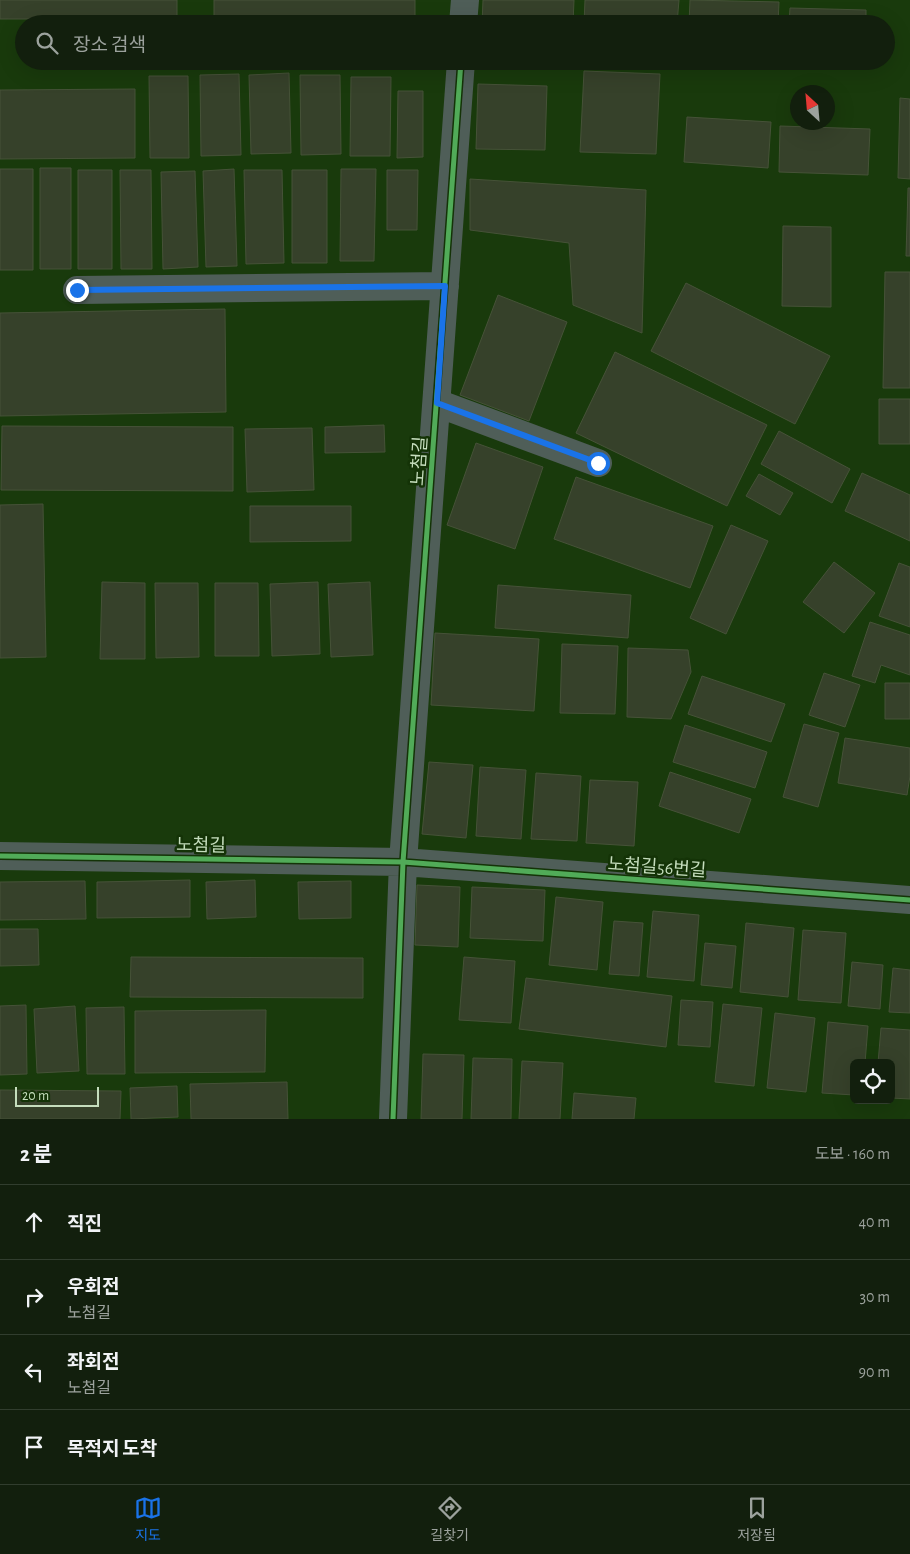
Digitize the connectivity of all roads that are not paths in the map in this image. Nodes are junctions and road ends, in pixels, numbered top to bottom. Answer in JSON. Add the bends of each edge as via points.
{"nodes":[{"id":1,"x":465,"y":0,"type":"edge"},
{"id":2,"x":464,"y":15,"type":"edge"},
{"id":3,"x":460,"y":70,"type":"edge"},
{"id":4,"x":445,"y":286,"type":"junction"},
{"id":5,"x":77,"y":290,"type":"dead end"},
{"id":6,"x":437,"y":403,"type":"junction"},
{"id":7,"x":598,"y":463,"type":"dead end"},
{"id":8,"x":0,"y":856,"type":"edge"},
{"id":9,"x":402,"y":862,"type":"junction"},
{"id":10,"x":910,"y":900,"type":"edge"},
{"id":11,"x":393,"y":1119,"type":"edge"}],
"edges":[{"from":1,"to":2,"type":"street"},
{"from":3,"to":4,"type":"street","name":"노첨길"},
{"from":4,"to":5,"type":"street"},
{"from":4,"to":6,"type":"street","name":"노첨길"},
{"from":6,"to":7,"type":"street"},
{"from":6,"to":9,"type":"street","name":"노첨길"},
{"from":8,"to":9,"type":"street","name":"노첨길"},
{"from":9,"to":10,"type":"street","name":"노첨길56번길"},
{"from":9,"to":11,"type":"street","name":"노첨길"}]}
